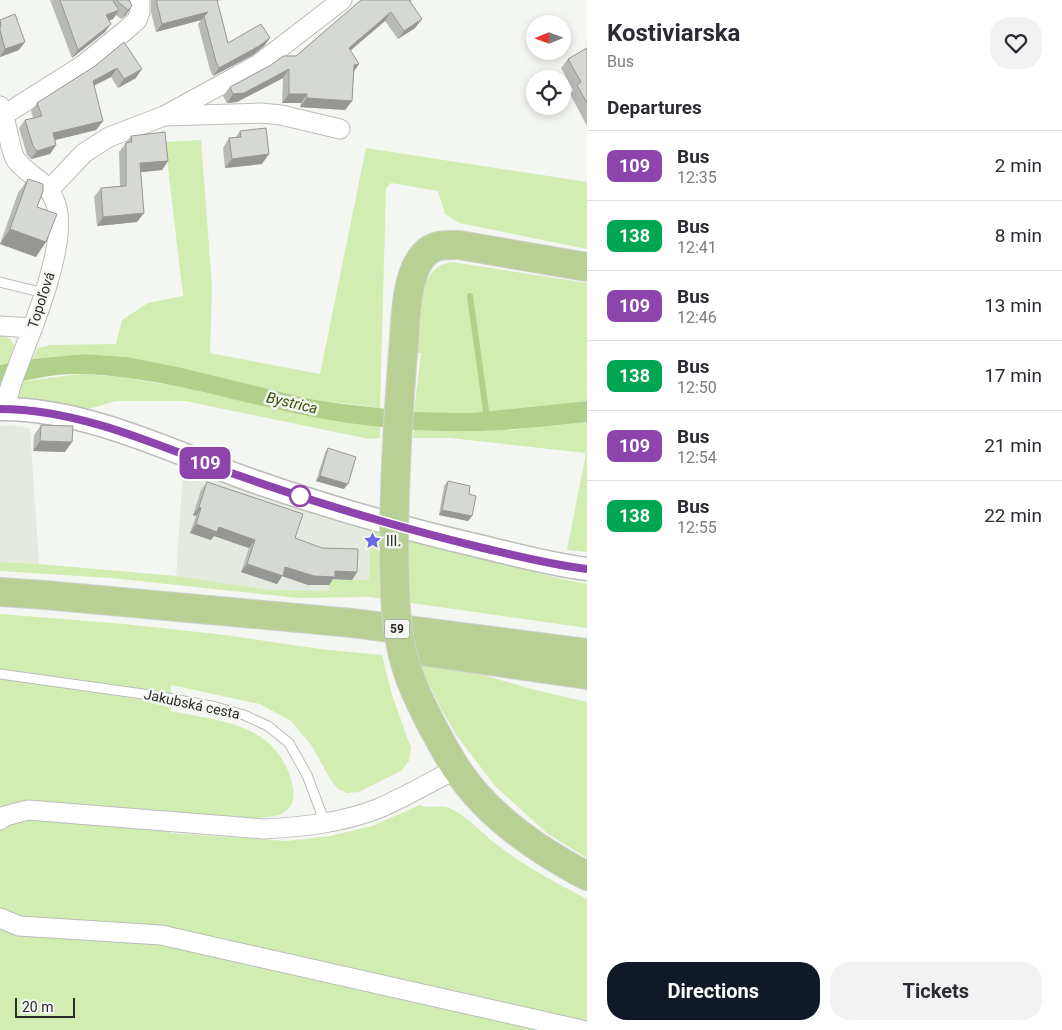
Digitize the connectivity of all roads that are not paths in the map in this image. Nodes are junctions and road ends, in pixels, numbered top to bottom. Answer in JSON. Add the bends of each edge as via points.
{"nodes":[{"id":1,"x":140,"y":0,"type":"edge"},
{"id":2,"x":342,"y":0,"type":"edge"},
{"id":3,"x":2,"y":111,"type":"edge"},
{"id":4,"x":164,"y":116,"type":"junction"},
{"id":5,"x":340,"y":129,"type":"dead end"},
{"id":6,"x":8,"y":158,"type":"edge"},
{"id":7,"x":50,"y":189,"type":"junction"},
{"id":8,"x":587,"y":267,"type":"edge"},
{"id":9,"x":0,"y":282,"type":"edge"},
{"id":10,"x":44,"y":293,"type":"junction"},
{"id":11,"x":0,"y":326,"type":"edge"},
{"id":12,"x":33,"y":328,"type":"junction"},
{"id":13,"x":5,"y":403,"type":"edge"},
{"id":14,"x":587,"y":569,"type":"edge"},
{"id":15,"x":0,"y":592,"type":"edge"},
{"id":16,"x":206,"y":610,"type":"junction"},
{"id":17,"x":587,"y":653,"type":"edge"},
{"id":18,"x":0,"y":674,"type":"edge"},
{"id":19,"x":587,"y":675,"type":"edge"},
{"id":20,"x":456,"y":769,"type":"junction"},
{"id":21,"x":0,"y":820,"type":"edge"},
{"id":22,"x":325,"y":823,"type":"junction"},
{"id":23,"x":587,"y":876,"type":"edge"},
{"id":24,"x":0,"y":918,"type":"edge"},
{"id":25,"x":582,"y":1030,"type":"edge"}],
"edges":[{"from":1,"to":3,"type":"street","via":[[136,20],[121,35],[83,65]]},
{"from":2,"to":4,"type":"street","via":[[260,64]]},
{"from":3,"to":6,"type":"street"},
{"from":4,"to":5,"type":"street","via":[[261,113]]},
{"from":4,"to":7,"type":"street","via":[[109,137],[84,153]]},
{"from":6,"to":7,"type":"street"},
{"from":7,"to":10,"type":"street","name":"Topoľová","via":[[57,209],[59,234]]},
{"from":8,"to":20,"type":"main road","bridge":true,"via":[[444,245],[432,248],[420,259],[413,272],[399,408],[394,519],[397,623],[403,655],[416,692]]},
{"from":9,"to":10,"type":"lane"},
{"from":10,"to":12,"type":"street","name":"Topoľová"},
{"from":11,"to":12,"type":"street"},
{"from":12,"to":13,"type":"street","name":"Topoľová"},
{"from":13,"to":14,"type":"street","via":[[103,425],[241,476],[353,512],[452,540]]},
{"from":15,"to":16,"type":"main road","number":"59"},
{"from":16,"to":17,"type":"main road","number":"59","via":[[352,623]]},
{"from":16,"to":19,"type":"main road","number":"59","via":[[372,644]]},
{"from":18,"to":22,"type":"lane","name":"Jakubská cesta","via":[[212,706],[268,726],[288,743],[307,775]]},
{"from":20,"to":22,"type":"street","via":[[378,808]]},
{"from":20,"to":23,"type":"main road","via":[[487,807],[519,834]]},
{"from":21,"to":22,"type":"street","via":[[28,810],[264,829]]},
{"from":24,"to":25,"type":"street","via":[[19,926],[161,934]]}]}
